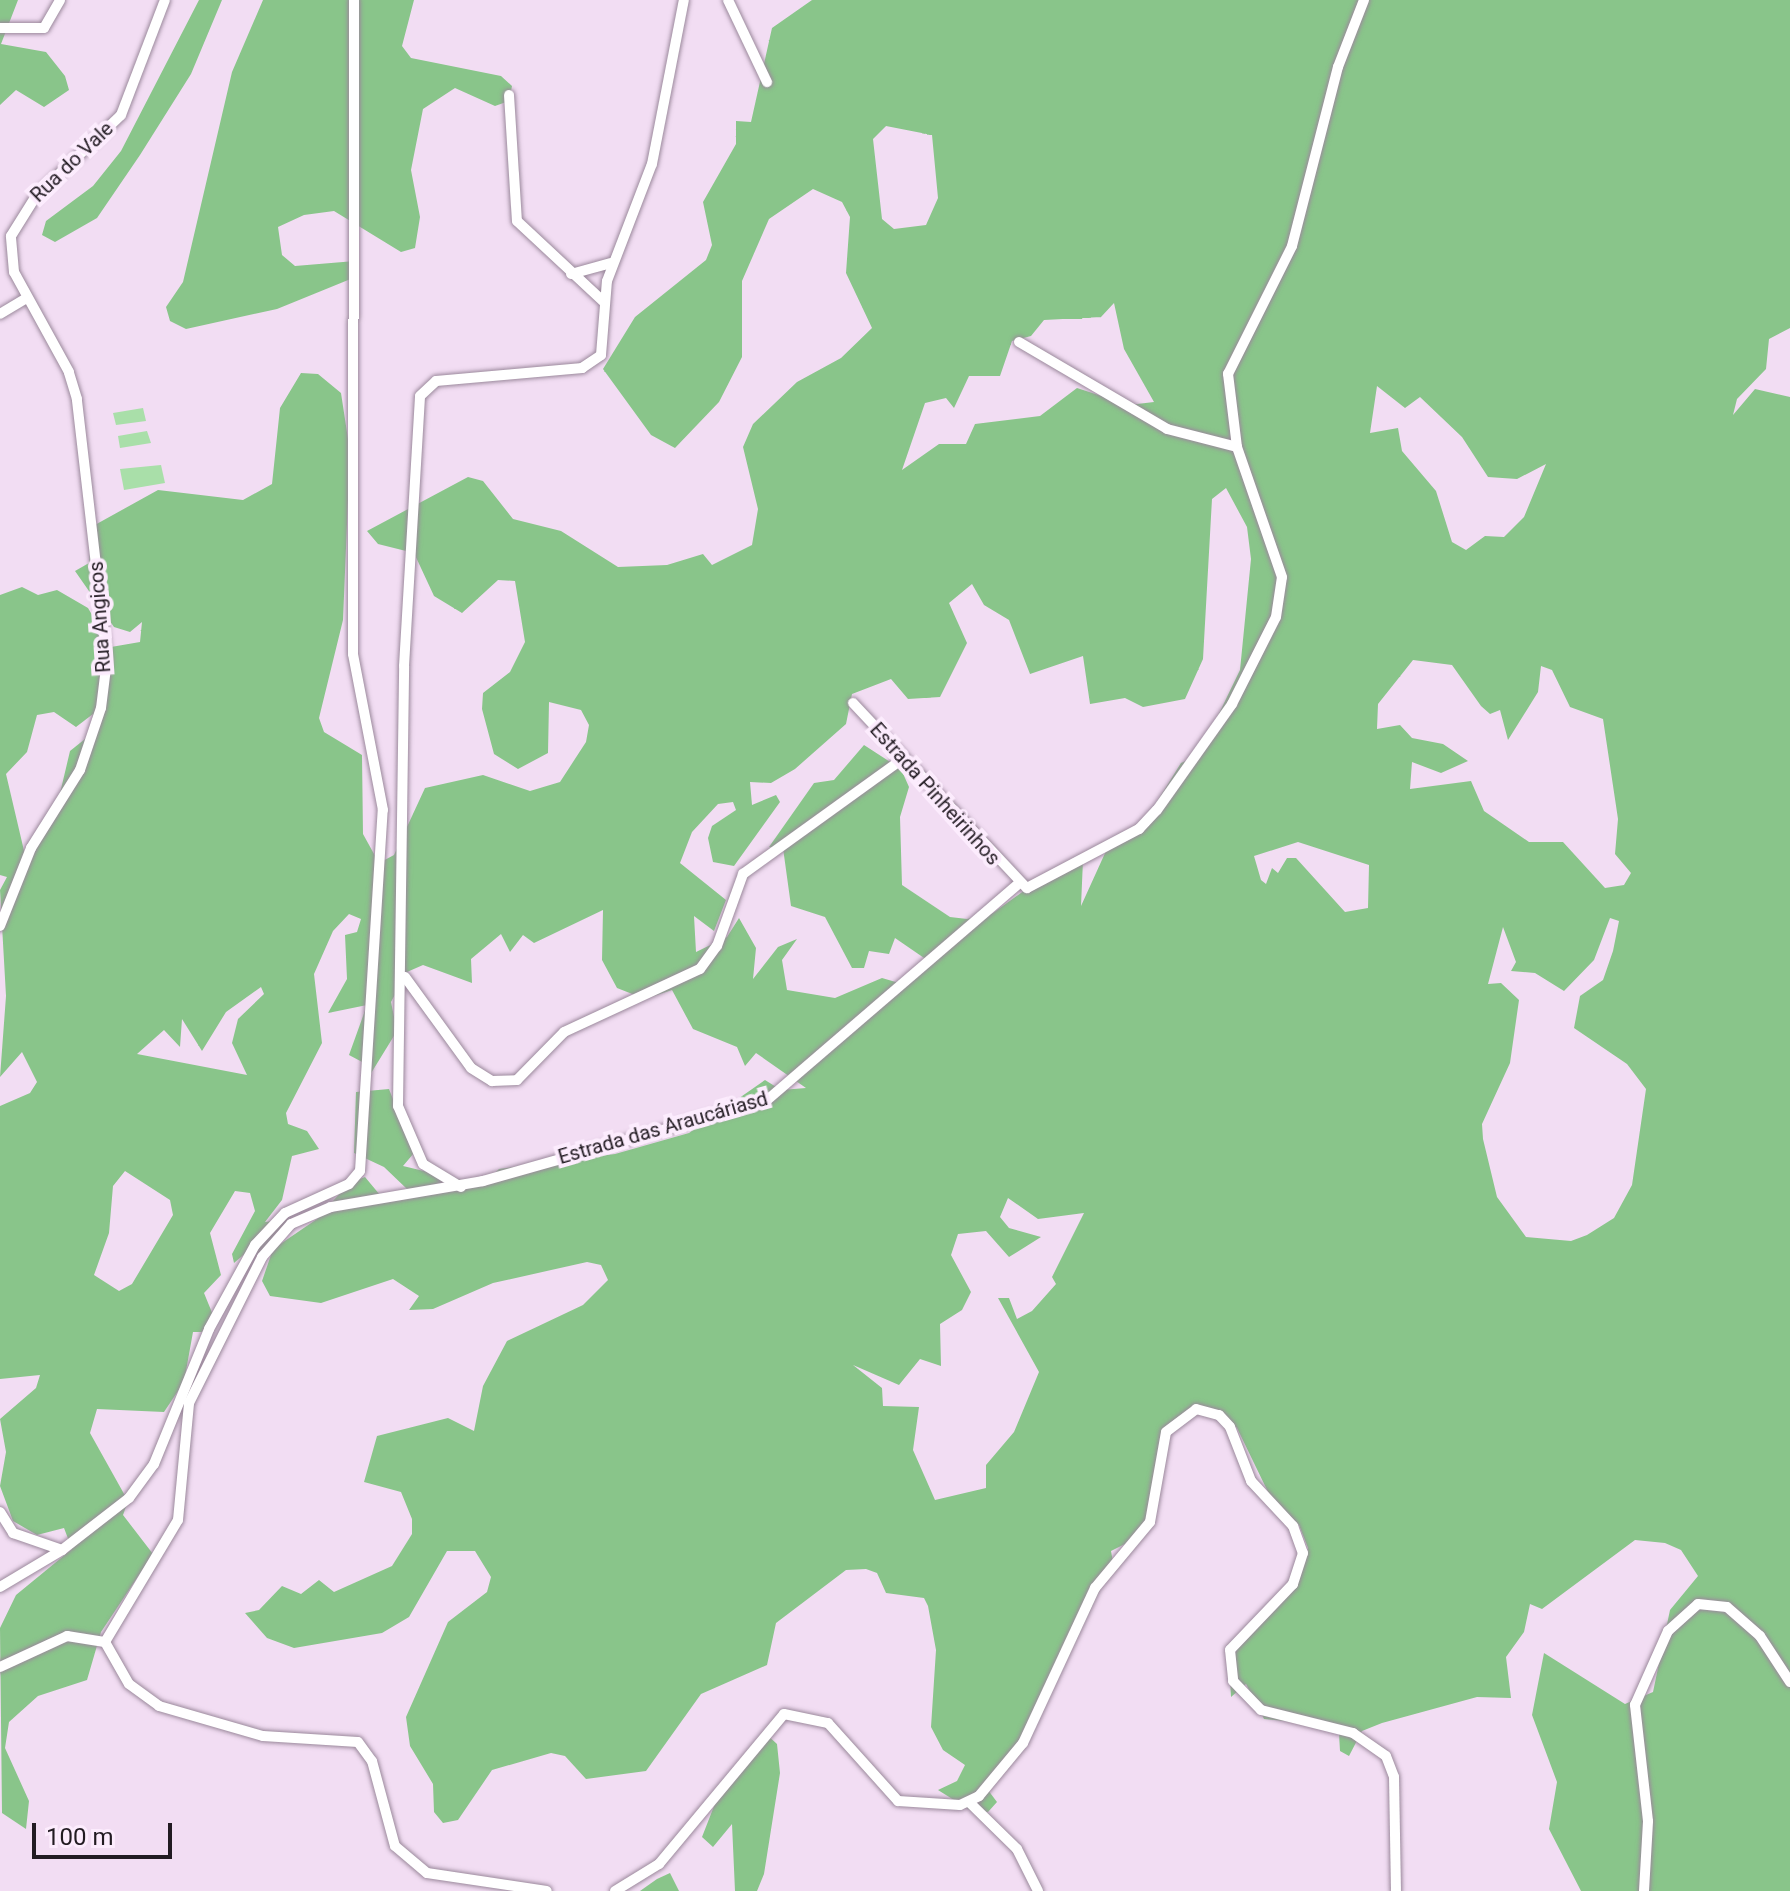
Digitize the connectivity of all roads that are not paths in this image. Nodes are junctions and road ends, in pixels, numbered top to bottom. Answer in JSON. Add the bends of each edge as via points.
{"nodes":[{"id":1,"x":60,"y":0,"type":"edge"},
{"id":2,"x":165,"y":0,"type":"edge"},
{"id":3,"x":354,"y":0,"type":"edge"},
{"id":4,"x":684,"y":0,"type":"edge"},
{"id":5,"x":728,"y":0,"type":"edge"},
{"id":6,"x":1364,"y":0,"type":"edge"},
{"id":7,"x":0,"y":28,"type":"edge"},
{"id":8,"x":767,"y":82,"type":"dead end"},
{"id":9,"x":509,"y":95,"type":"dead end"},
{"id":10,"x":611,"y":263,"type":"junction"},
{"id":11,"x":571,"y":274,"type":"junction"},
{"id":12,"x":25,"y":299,"type":"junction"},
{"id":13,"x":604,"y":302,"type":"junction"},
{"id":14,"x":0,"y":314,"type":"edge"},
{"id":15,"x":1019,"y":342,"type":"dead end"},
{"id":16,"x":1237,"y":447,"type":"junction"},
{"id":17,"x":853,"y":703,"type":"dead end"},
{"id":18,"x":901,"y":760,"type":"junction"},
{"id":19,"x":1017,"y":885,"type":"junction"},
{"id":20,"x":0,"y":926,"type":"edge"},
{"id":21,"x":404,"y":976,"type":"junction"},
{"id":22,"x":461,"y":1187,"type":"junction"},
{"id":23,"x":0,"y":1512,"type":"edge"},
{"id":24,"x":62,"y":1550,"type":"junction"},
{"id":25,"x":0,"y":1587,"type":"edge"},
{"id":26,"x":105,"y":1642,"type":"junction"},
{"id":27,"x":0,"y":1667,"type":"edge"},
{"id":28,"x":1790,"y":1682,"type":"edge"},
{"id":29,"x":969,"y":1802,"type":"junction"},
{"id":30,"x":547,"y":1891,"type":"edge"},
{"id":31,"x":615,"y":1891,"type":"edge"},
{"id":32,"x":1038,"y":1891,"type":"edge"},
{"id":33,"x":1396,"y":1891,"type":"edge"},
{"id":34,"x":1644,"y":1891,"type":"edge"}],
"edges":[{"from":1,"to":7,"type":"street","via":[[44,28]]},
{"from":2,"to":12,"type":"street","name":"Rua do Vale","via":[[121,115],[18,218],[10,253]]},
{"from":3,"to":24,"type":"street","via":[[353,654],[381,778],[360,1171],[349,1184],[285,1213],[255,1245],[209,1329],[150,1473],[85,1537]]},
{"from":4,"to":10,"type":"street","via":[[652,164]]},
{"from":5,"to":8,"type":"street"},
{"from":6,"to":16,"type":"street","via":[[1338,67],[1292,246],[1234,350],[1227,401]]},
{"from":9,"to":11,"type":"street","via":[[512,209]]},
{"from":10,"to":11,"type":"street"},
{"from":10,"to":13,"type":"street"},
{"from":11,"to":13,"type":"street"},
{"from":12,"to":14,"type":"street"},
{"from":12,"to":20,"type":"street","name":"Rua Angicos","via":[[57,348],[77,399],[107,660],[101,708],[80,770],[31,848]]},
{"from":13,"to":21,"type":"street","via":[[601,355],[582,368],[436,381],[420,396],[404,666]]},
{"from":15,"to":16,"type":"street","via":[[1167,429]]},
{"from":16,"to":19,"type":"street","via":[[1282,577],[1264,649],[1150,820],[1045,883]]},
{"from":17,"to":18,"type":"street","name":"Estrada Pinheirinhos"},
{"from":18,"to":19,"type":"street","name":"Estrada Pinheirinhos"},
{"from":18,"to":21,"type":"street","via":[[743,874],[717,946],[700,969],[564,1032],[517,1080],[492,1081],[471,1068]]},
{"from":19,"to":22,"type":"street","name":"Estrada das Araucáriasd","via":[[766,1101]]},
{"from":21,"to":22,"type":"street","via":[[402,1128],[423,1164]]},
{"from":22,"to":26,"type":"street","name":"Estrada das Araucáriasd","via":[[331,1207],[275,1239],[218,1341],[184,1420],[178,1520]]},
{"from":23,"to":24,"type":"street","via":[[13,1533]]},
{"from":24,"to":25,"type":"street"},
{"from":26,"to":27,"type":"street","via":[[67,1636]]},
{"from":26,"to":30,"type":"street","via":[[129,1684],[159,1706],[263,1736],[358,1742],[372,1761],[395,1846],[427,1873]]},
{"from":28,"to":34,"type":"street","via":[[1760,1636],[1727,1607],[1698,1604],[1668,1631],[1635,1705],[1649,1832]]},
{"from":29,"to":31,"type":"street","via":[[888,1797],[828,1723],[784,1714],[659,1864]]},
{"from":29,"to":32,"type":"street","via":[[1017,1849]]},
{"from":29,"to":33,"type":"street","via":[[1008,1766],[1095,1588],[1150,1522],[1166,1432],[1183,1414],[1207,1409],[1230,1427],[1251,1481],[1293,1526],[1303,1553],[1293,1584],[1230,1650],[1233,1681],[1261,1710],[1353,1733],[1386,1756],[1394,1777]]}]}
